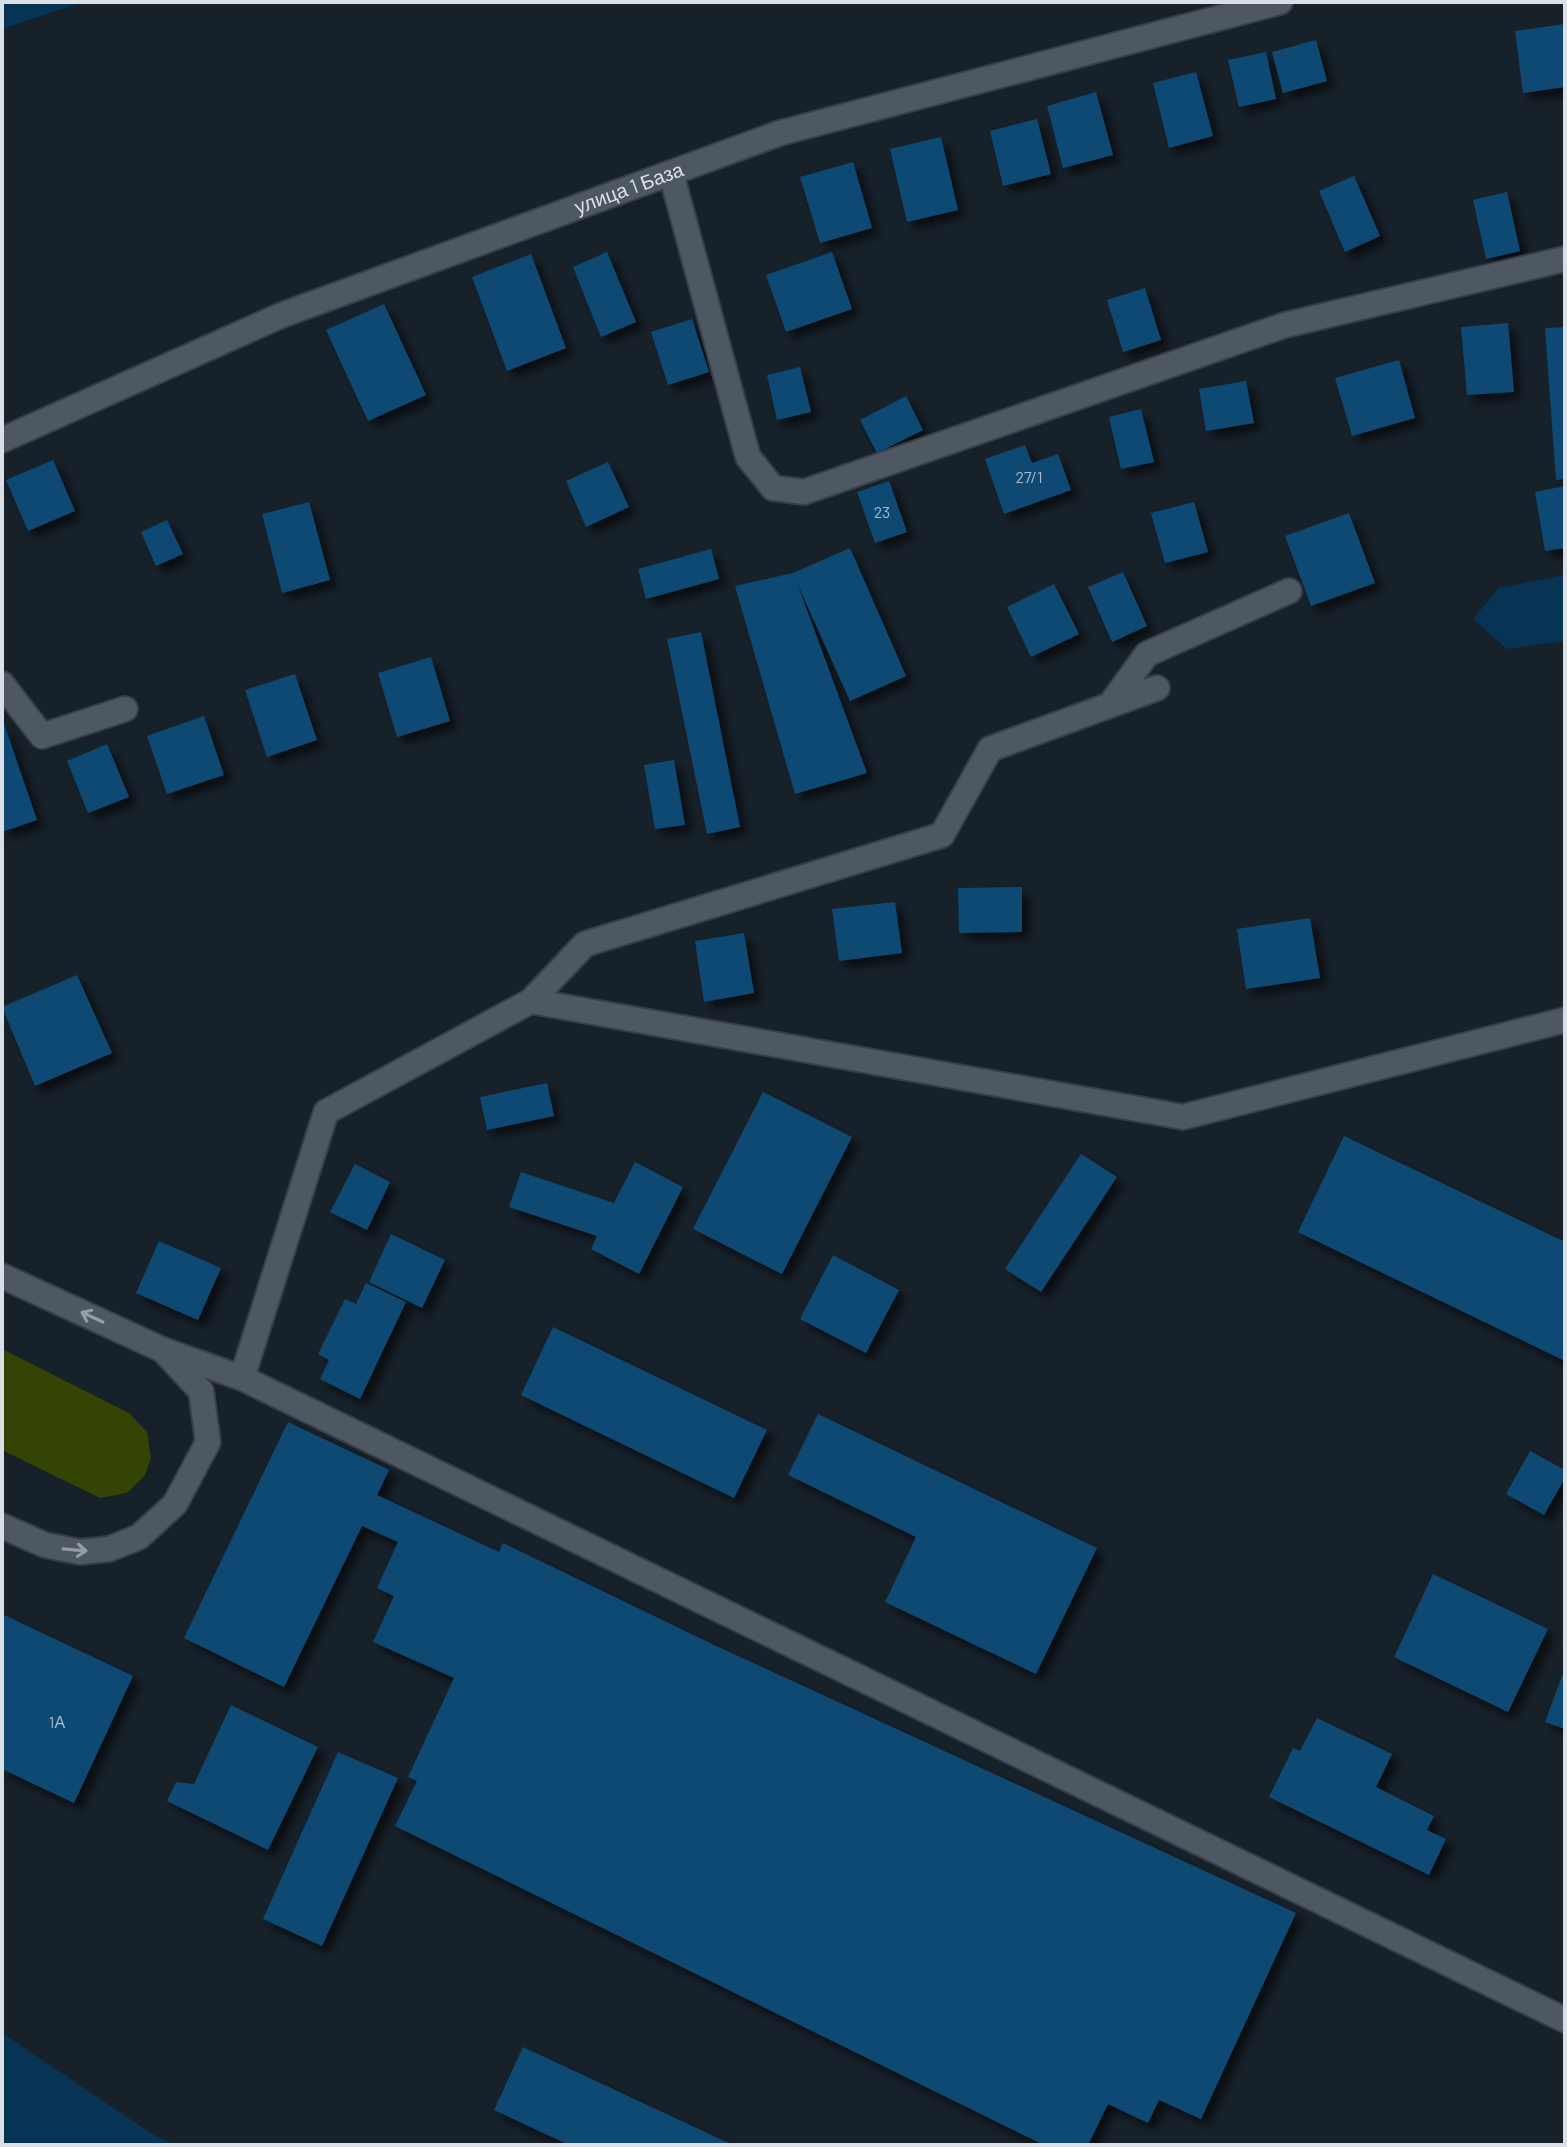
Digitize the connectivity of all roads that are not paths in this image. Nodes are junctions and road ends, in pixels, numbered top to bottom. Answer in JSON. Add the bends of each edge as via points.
{"nodes":[{"id":1,"x":1280,"y":2,"type":"edge"},
{"id":2,"x":671,"y":173,"type":"junction"},
{"id":3,"x":1565,"y":259,"type":"edge"},
{"id":4,"x":2,"y":440,"type":"edge"},
{"id":5,"x":1289,"y":591,"type":"dead end"},
{"id":6,"x":2,"y":684,"type":"edge"},
{"id":7,"x":1157,"y":688,"type":"dead end"},
{"id":8,"x":1110,"y":705,"type":"junction"},
{"id":9,"x":125,"y":709,"type":"dead end"},
{"id":10,"x":531,"y":1001,"type":"junction"},
{"id":11,"x":1565,"y":1020,"type":"edge"},
{"id":12,"x":2,"y":1276,"type":"edge"},
{"id":13,"x":163,"y":1350,"type":"junction"},
{"id":14,"x":242,"y":1378,"type":"junction"},
{"id":15,"x":2,"y":1526,"type":"edge"},
{"id":16,"x":1565,"y":2020,"type":"edge"}],
"edges":[{"from":1,"to":2,"type":"street","name":"улица 1 База","via":[[780,133]]},
{"from":2,"to":3,"type":"street","via":[[748,457],[773,488],[804,492],[1285,325]]},
{"from":2,"to":4,"type":"street","name":"улица 1 База","via":[[282,315]]},
{"from":5,"to":8,"type":"street","via":[[1147,654]]},
{"from":6,"to":9,"type":"street","via":[[42,736]]},
{"from":7,"to":8,"type":"street"},
{"from":8,"to":10,"type":"street","via":[[990,749],[942,835],[585,944]]},
{"from":10,"to":11,"type":"street","via":[[1183,1117]]},
{"from":10,"to":14,"type":"street","via":[[326,1112]]},
{"from":13,"to":12,"type":"street","one_way":true},
{"from":13,"to":14,"type":"street"},
{"from":15,"to":13,"type":"street","one_way":true,"via":[[45,1545],[80,1552],[109,1549],[139,1537],[175,1504],[208,1442],[201,1391]]},
{"from":14,"to":16,"type":"street"}]}
